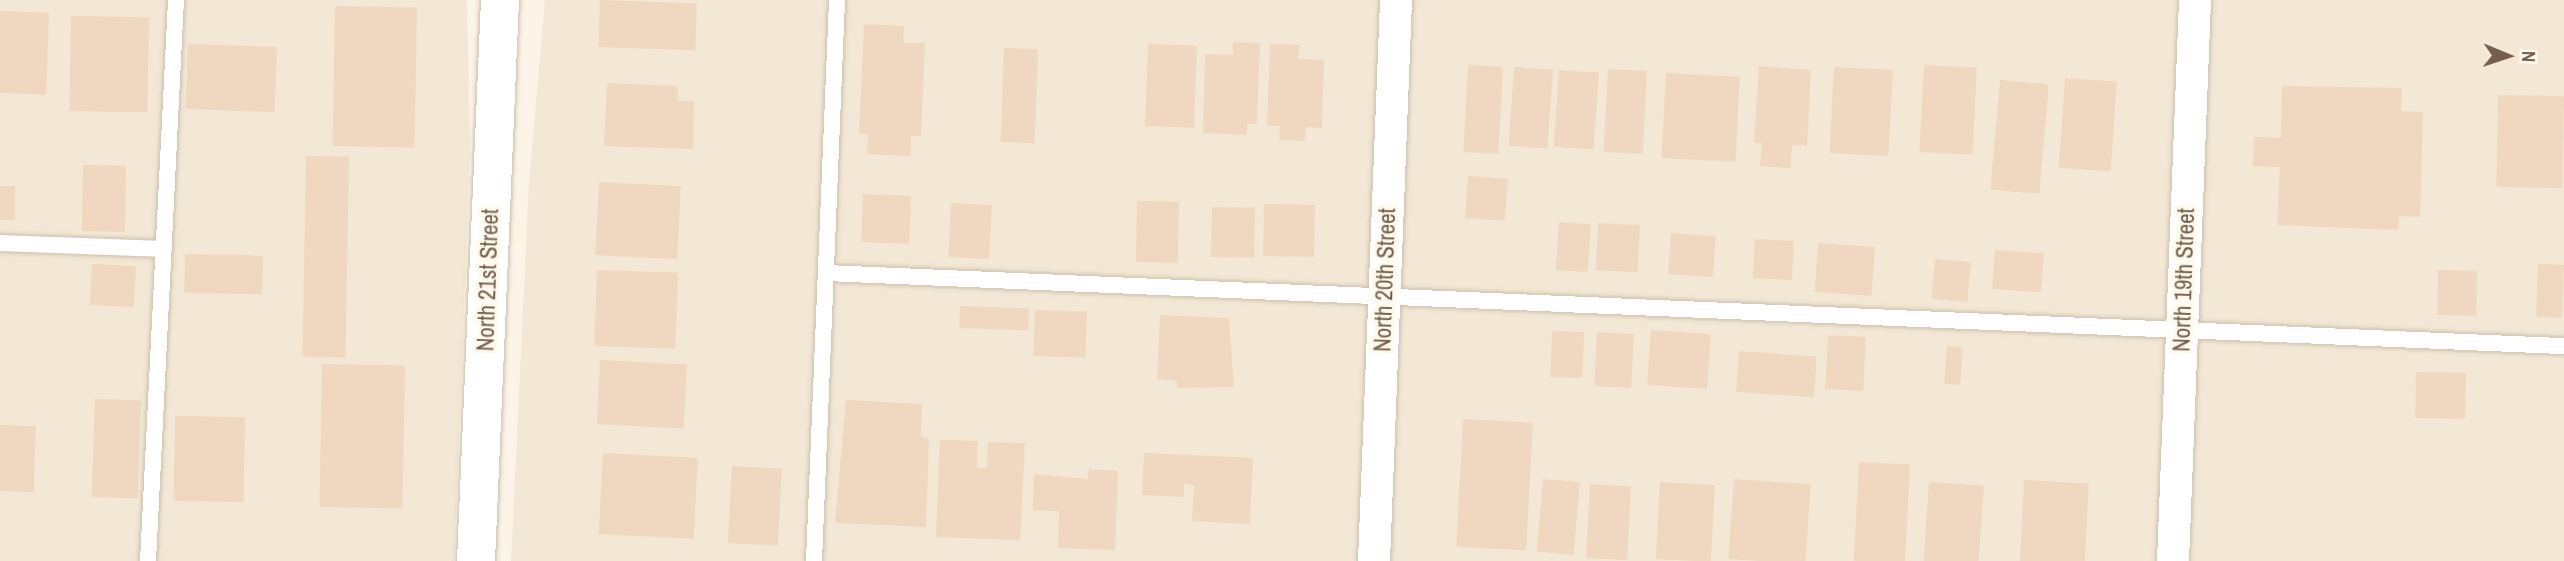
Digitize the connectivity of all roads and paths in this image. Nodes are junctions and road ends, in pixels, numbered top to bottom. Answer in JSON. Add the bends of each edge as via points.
{"nodes":[{"id":1,"x":176,"y":0,"type":"edge"},
{"id":2,"x":500,"y":0,"type":"edge"},
{"id":3,"x":837,"y":0,"type":"edge"},
{"id":4,"x":1396,"y":0,"type":"edge"},
{"id":5,"x":2195,"y":0,"type":"edge"},
{"id":6,"x":0,"y":243,"type":"edge"},
{"id":7,"x":164,"y":249,"type":"junction"},
{"id":8,"x":826,"y":273,"type":"junction"},
{"id":9,"x":1384,"y":296,"type":"junction"},
{"id":10,"x":2182,"y":327,"type":"junction"},
{"id":11,"x":2564,"y":345,"type":"edge"},
{"id":12,"x":148,"y":561,"type":"edge"},
{"id":13,"x":476,"y":561,"type":"edge"},
{"id":14,"x":814,"y":561,"type":"edge"},
{"id":15,"x":1374,"y":561,"type":"edge"},
{"id":16,"x":2173,"y":561,"type":"edge"}],
"edges":[{"from":1,"to":7,"type":"lane"},
{"from":2,"to":13,"type":"street","name":"North 21st Street"},
{"from":3,"to":8,"type":"lane"},
{"from":4,"to":9,"type":"street","name":"North 20th Street"},
{"from":5,"to":10,"type":"street","name":"North 19th Street"},
{"from":6,"to":7,"type":"lane"},
{"from":7,"to":12,"type":"lane"},
{"from":8,"to":9,"type":"lane"},
{"from":8,"to":14,"type":"lane"},
{"from":9,"to":10,"type":"lane"},
{"from":9,"to":15,"type":"street","name":"North 20th Street"},
{"from":10,"to":11,"type":"lane"},
{"from":10,"to":16,"type":"street","name":"North 19th Street"}]}
